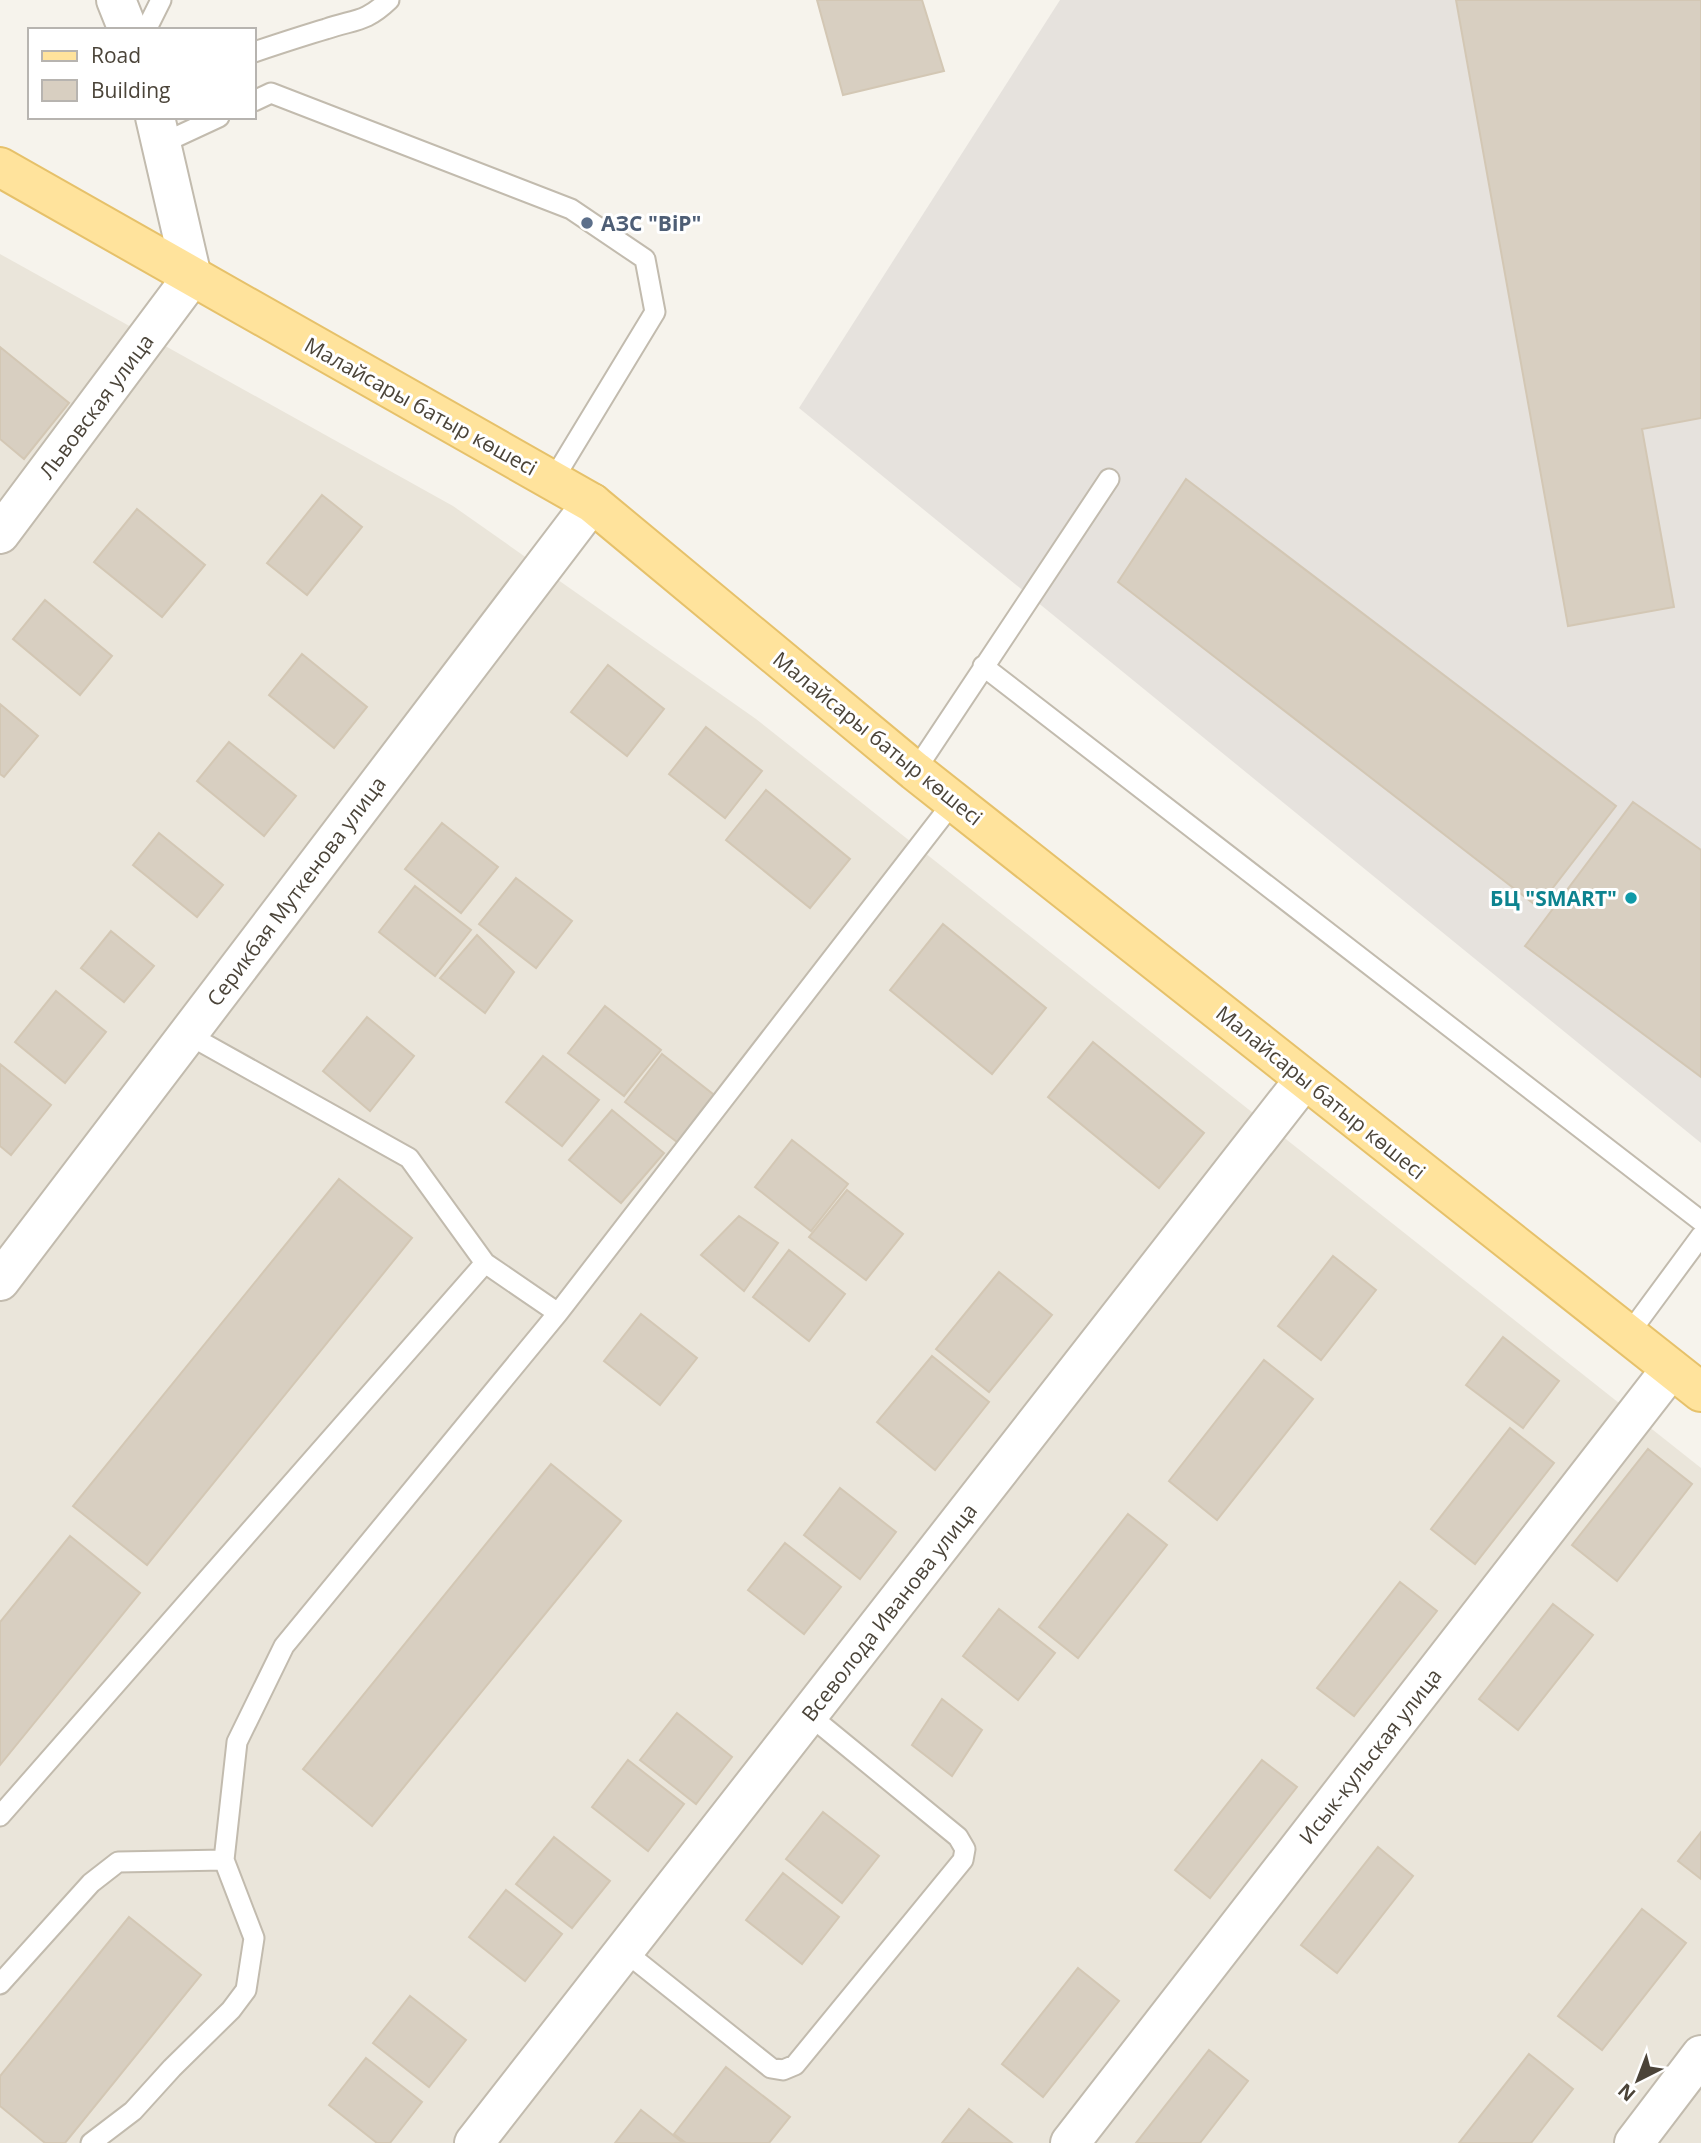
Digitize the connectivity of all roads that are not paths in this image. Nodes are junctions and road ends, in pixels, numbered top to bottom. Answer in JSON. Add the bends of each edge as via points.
{"nodes":[{"id":1,"x":116,"y":0,"type":"edge"},
{"id":2,"x":161,"y":0,"type":"edge"},
{"id":3,"x":389,"y":0,"type":"edge"},
{"id":4,"x":127,"y":28,"type":"edge"},
{"id":5,"x":147,"y":28,"type":"edge"},
{"id":6,"x":256,"y":51,"type":"edge"},
{"id":7,"x":256,"y":100,"type":"edge"},
{"id":8,"x":210,"y":119,"type":"edge"},
{"id":9,"x":159,"y":130,"type":"edge"},
{"id":10,"x":0,"y":167,"type":"edge"},
{"id":11,"x":192,"y":277,"type":"junction"},
{"id":12,"x":553,"y":480,"type":"junction"},
{"id":13,"x":1109,"y":480,"type":"dead end"},
{"id":14,"x":592,"y":503,"type":"junction"},
{"id":15,"x":0,"y":534,"type":"edge"},
{"id":16,"x":983,"y":666,"type":"junction"},
{"id":17,"x":915,"y":771,"type":"junction"},
{"id":18,"x":954,"y":801,"type":"junction"},
{"id":19,"x":187,"y":1034,"type":"junction"},
{"id":20,"x":1304,"y":1080,"type":"junction"},
{"id":21,"x":1701,"y":1221,"type":"edge"},
{"id":22,"x":1701,"y":1236,"type":"edge"},
{"id":23,"x":485,"y":1264,"type":"junction"},
{"id":24,"x":0,"y":1281,"type":"edge"},
{"id":25,"x":558,"y":1313,"type":"junction"},
{"id":26,"x":1628,"y":1335,"type":"junction"},
{"id":27,"x":1671,"y":1369,"type":"junction"},
{"id":28,"x":1701,"y":1392,"type":"edge"},
{"id":29,"x":808,"y":1714,"type":"junction"},
{"id":30,"x":0,"y":1816,"type":"edge"},
{"id":31,"x":225,"y":1860,"type":"junction"},
{"id":32,"x":623,"y":1950,"type":"junction"},
{"id":33,"x":0,"y":1984,"type":"edge"},
{"id":34,"x":1701,"y":2055,"type":"edge"},
{"id":35,"x":91,"y":2143,"type":"edge"},
{"id":36,"x":474,"y":2143,"type":"edge"},
{"id":37,"x":1070,"y":2143,"type":"edge"},
{"id":38,"x":1634,"y":2143,"type":"edge"}],
"edges":[{"from":1,"to":4,"type":"street"},
{"from":2,"to":5,"type":"lane"},
{"from":3,"to":6,"type":"lane","via":[[354,23]]},
{"from":7,"to":12,"type":"lane","via":[[271,93],[571,209],[645,259],[655,313]]},
{"from":8,"to":9,"type":"lane"},
{"from":9,"to":11,"type":"street"},
{"from":10,"to":11,"type":"main road","name":"Малайсары батыр көшесі"},
{"from":11,"to":12,"type":"main road","name":"Малайсары батыр көшесі"},
{"from":11,"to":15,"type":"street","name":"Львовская улица"},
{"from":12,"to":14,"type":"main road","name":"Малайсары батыр көшесі"},
{"from":13,"to":16,"type":"lane"},
{"from":14,"to":17,"type":"main road","name":"Малайсары батыр көшесі"},
{"from":14,"to":19,"type":"street","name":"Серикбая Муткенова улица"},
{"from":16,"to":17,"type":"lane"},
{"from":16,"to":21,"type":"lane"},
{"from":17,"to":18,"type":"main road","name":"Малайсары батыр көшесі"},
{"from":18,"to":20,"type":"main road","name":"Малайсары батыр көшесі"},
{"from":18,"to":25,"type":"lane"},
{"from":19,"to":23,"type":"lane","via":[[409,1157]]},
{"from":19,"to":24,"type":"street","name":"Серикбая Муткенова улица"},
{"from":20,"to":26,"type":"main road","name":"Малайсары батыр көшесі"},
{"from":20,"to":29,"type":"street","name":"Всеволода Иванова улица"},
{"from":22,"to":26,"type":"lane"},
{"from":23,"to":25,"type":"lane"},
{"from":23,"to":30,"type":"lane"},
{"from":25,"to":31,"type":"lane","via":[[284,1646],[237,1742]]},
{"from":26,"to":27,"type":"main road","name":"Малайсары батыр көшесі"},
{"from":27,"to":28,"type":"main road","name":"Малайсары батыр көшесі"},
{"from":27,"to":37,"type":"street","name":"Исык-кульская улица"},
{"from":29,"to":32,"type":"street","name":"Всеволода Иванова улица"},
{"from":29,"to":32,"type":"lane","via":[[958,1837],[965,1849],[963,1860],[795,2066],[783,2070],[771,2068]]},
{"from":31,"to":33,"type":"lane","via":[[118,1862],[91,1882]]},
{"from":31,"to":35,"type":"lane","via":[[254,1938],[246,1990],[133,2111]]},
{"from":32,"to":36,"type":"street","name":"Всеволода Иванова улица"},
{"from":34,"to":38,"type":"street"}]}
